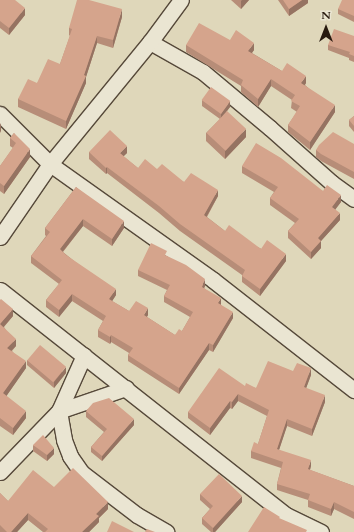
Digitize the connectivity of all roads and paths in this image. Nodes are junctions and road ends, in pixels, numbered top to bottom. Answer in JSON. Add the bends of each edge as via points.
{"nodes":[{"id":1,"x":181,"y":0,"type":"edge"},
{"id":2,"x":150,"y":42,"type":"junction"},
{"id":3,"x":0,"y":114,"type":"edge"},
{"id":4,"x":50,"y":164,"type":"junction"},
{"id":5,"x":354,"y":199,"type":"edge"},
{"id":6,"x":0,"y":237,"type":"edge"},
{"id":7,"x":0,"y":290,"type":"edge"},
{"id":8,"x":84,"y":355,"type":"junction"},
{"id":9,"x":126,"y":388,"type":"junction"},
{"id":10,"x":354,"y":390,"type":"edge"},
{"id":11,"x":59,"y":411,"type":"junction"},
{"id":12,"x":0,"y":472,"type":"edge"},
{"id":13,"x":167,"y":532,"type":"edge"},
{"id":14,"x":321,"y":532,"type":"edge"}],
"edges":[{"from":1,"to":2,"type":"street"},
{"from":2,"to":4,"type":"street"},
{"from":2,"to":5,"type":"street","via":[[203,72]]},
{"from":3,"to":4,"type":"street"},
{"from":4,"to":6,"type":"street"},
{"from":4,"to":10,"type":"street","via":[[213,280]]},
{"from":7,"to":8,"type":"street"},
{"from":8,"to":9,"type":"street"},
{"from":8,"to":11,"type":"street"},
{"from":9,"to":11,"type":"street"},
{"from":9,"to":14,"type":"street","via":[[286,515]]},
{"from":11,"to":12,"type":"street"},
{"from":11,"to":13,"type":"street","via":[[64,440],[70,456],[82,473],[137,515]]}]}
